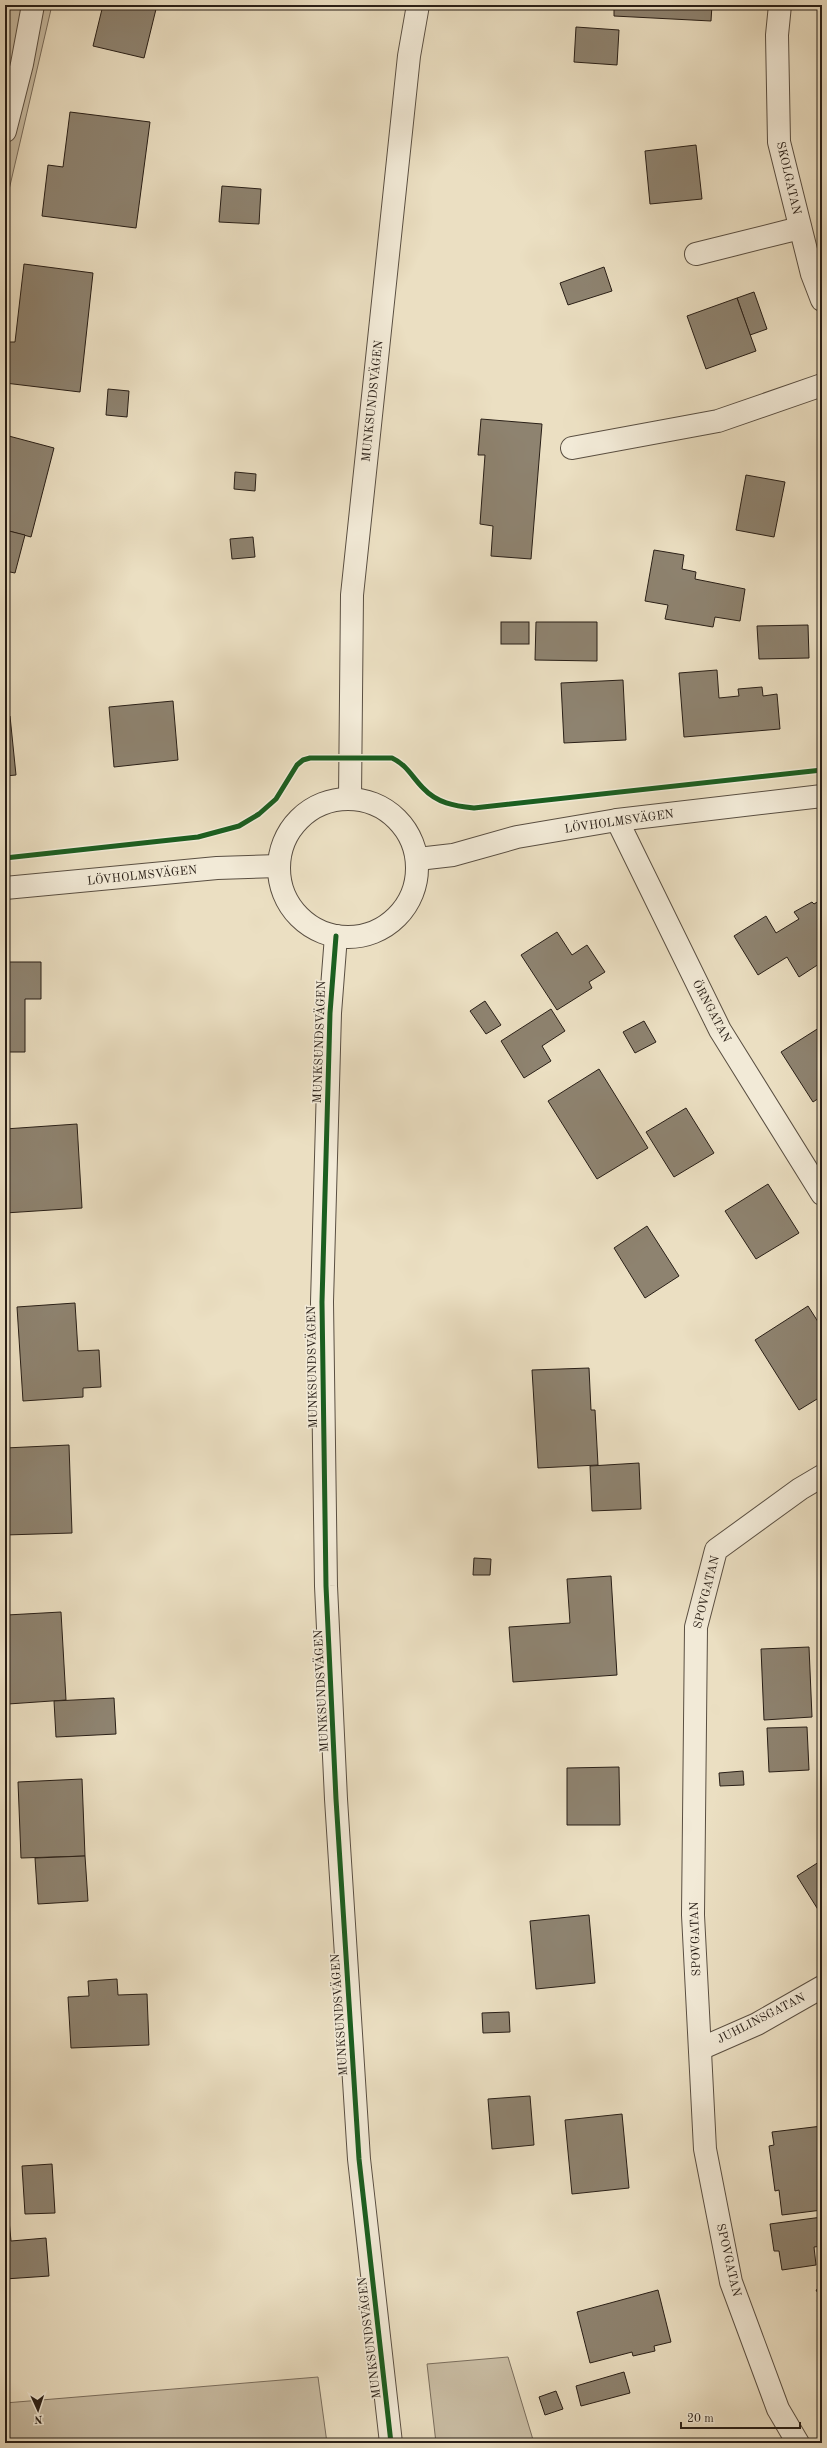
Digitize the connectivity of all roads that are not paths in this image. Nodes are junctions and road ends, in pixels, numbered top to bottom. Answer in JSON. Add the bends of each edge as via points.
{"nodes":[{"id":1,"x":32,"y":5,"type":"edge"},
{"id":2,"x":418,"y":5,"type":"edge"},
{"id":3,"x":780,"y":5,"type":"edge"},
{"id":4,"x":5,"y":132,"type":"edge"},
{"id":5,"x":800,"y":228,"type":"junction"},
{"id":6,"x":696,"y":254,"type":"dead end"},
{"id":7,"x":822,"y":300,"type":"edge"},
{"id":8,"x":822,"y":385,"type":"edge"},
{"id":9,"x":572,"y":448,"type":"dead end"},
{"id":10,"x":822,"y":796,"type":"edge"},
{"id":11,"x":350,"y":798,"type":"junction"},
{"id":12,"x":617,"y":820,"type":"junction"},
{"id":13,"x":418,"y":859,"type":"junction"},
{"id":14,"x":279,"y":866,"type":"junction"},
{"id":15,"x":5,"y":888,"type":"edge"},
{"id":16,"x":336,"y":936,"type":"junction"},
{"id":17,"x":822,"y":1194,"type":"edge"},
{"id":18,"x":822,"y":1476,"type":"edge"},
{"id":19,"x":822,"y":1987,"type":"edge"},
{"id":20,"x":700,"y":2049,"type":"junction"},
{"id":21,"x":391,"y":2443,"type":"edge"},
{"id":22,"x":798,"y":2443,"type":"edge"}],
"edges":[{"from":1,"to":4,"type":"street","via":[[22,64]]},
{"from":2,"to":11,"type":"street","name":"MUNKSUNDSVÄGEN","via":[[409,56],[352,595]]},
{"from":3,"to":5,"type":"street","name":"SKOLGATAN","via":[[777,35],[779,142]]},
{"from":5,"to":6,"type":"street"},
{"from":5,"to":7,"type":"street","name":"SKOLGATAN"},
{"from":8,"to":9,"type":"street","via":[[718,421]]},
{"from":10,"to":12,"type":"street","name":"LÖVHOLMSVÄGEN"},
{"from":11,"to":13,"type":"street","via":[[366,800],[395,816],[409,832]]},
{"from":11,"to":14,"type":"street","via":[[324,802],[305,813],[285,839]]},
{"from":12,"to":13,"type":"street","name":"LÖVHOLMSVÄGEN","via":[[517,837],[453,855]]},
{"from":12,"to":17,"type":"street","name":"ÖRNGATAN","via":[[720,1030]]},
{"from":13,"to":16,"type":"street","via":[[418,875],[412,896],[392,922],[363,936]]},
{"from":14,"to":15,"type":"street","name":"LÖVHOLMSVÄGEN","via":[[217,868]]},
{"from":14,"to":16,"type":"street","via":[[284,893],[295,911],[311,926]]},
{"from":16,"to":21,"type":"street","name":"MUNKSUNDSVÄGEN","via":[[330,1013],[322,1302],[326,1579],[336,1800],[359,2159]]},
{"from":18,"to":20,"type":"street","name":"SPOVGATAN","via":[[716,1550],[696,1627],[693,1915]]},
{"from":19,"to":20,"type":"street","name":"JUHLINSGATAN","via":[[757,2024]]},
{"from":20,"to":22,"type":"street","name":"SPOVGATAN","via":[[706,2149],[731,2282],[778,2409]]}]}
